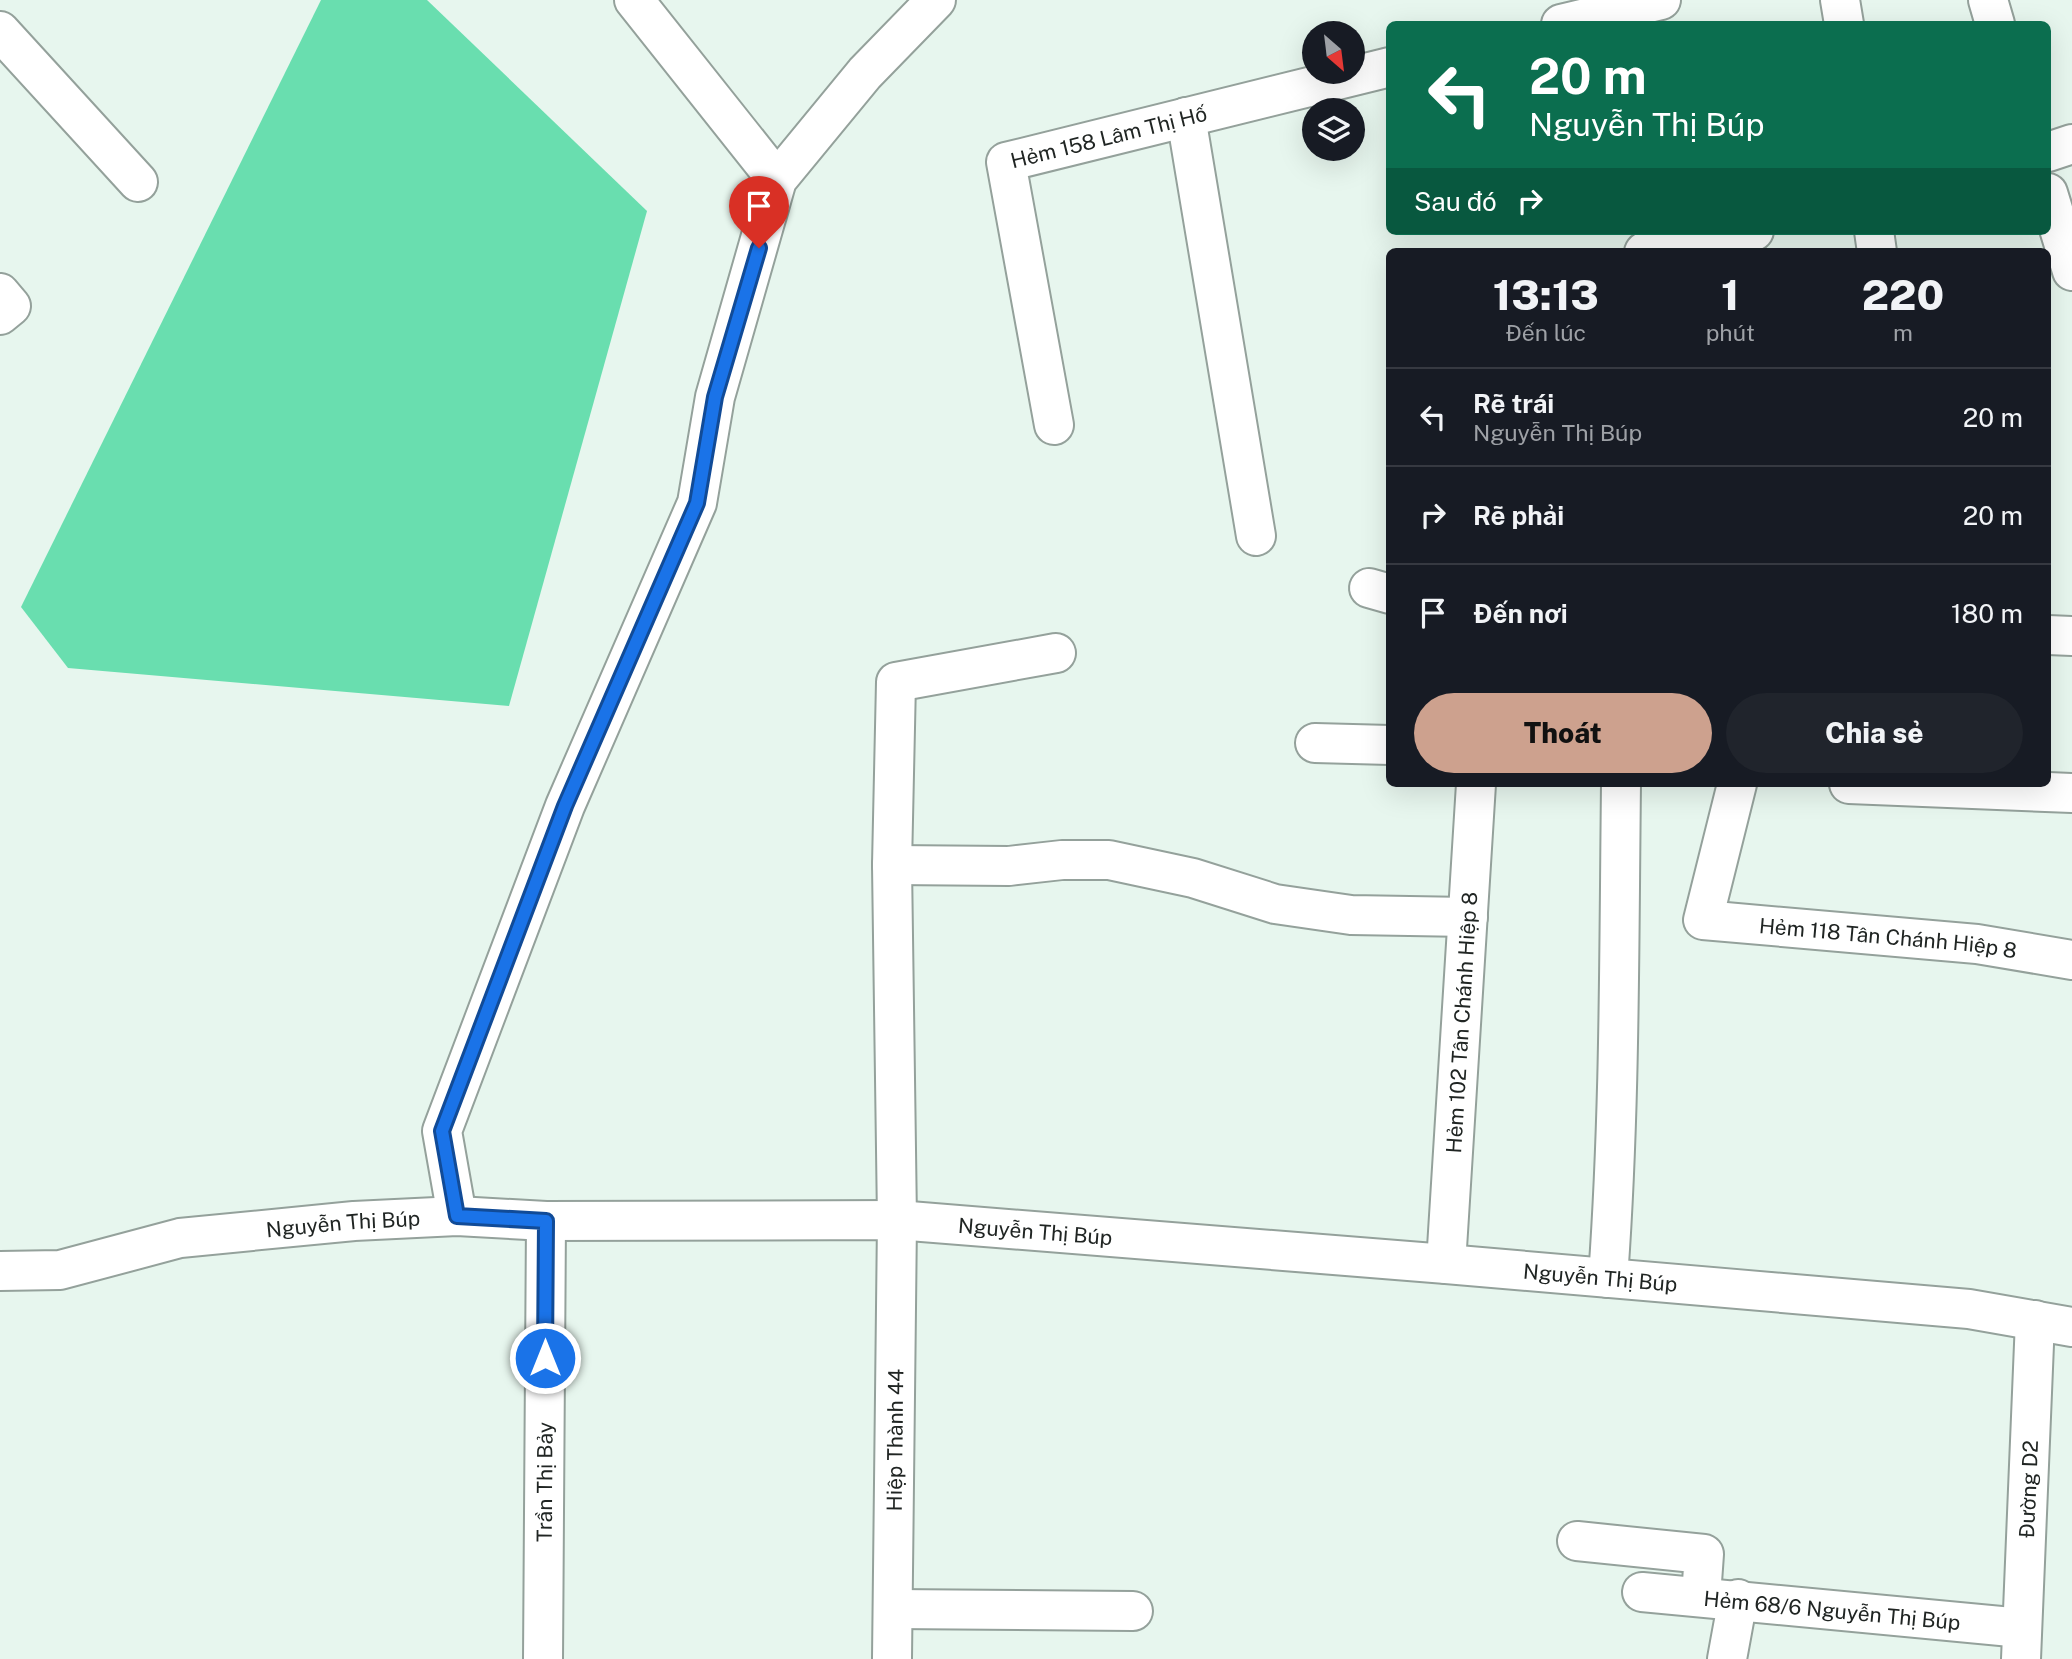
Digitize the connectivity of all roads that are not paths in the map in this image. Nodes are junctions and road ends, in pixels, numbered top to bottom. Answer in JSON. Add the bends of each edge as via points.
{"nodes":[{"id":1,"x":634,"y":0,"type":"edge"},
{"id":2,"x":936,"y":0,"type":"edge"},
{"id":3,"x":1661,"y":0,"type":"edge"},
{"id":4,"x":1840,"y":0,"type":"edge"},
{"id":5,"x":1988,"y":0,"type":"edge"},
{"id":6,"x":1574,"y":21,"type":"edge"},
{"id":7,"x":1844,"y":21,"type":"edge"},
{"id":8,"x":1994,"y":21,"type":"edge"},
{"id":9,"x":0,"y":31,"type":"edge"},
{"id":10,"x":1386,"y":68,"type":"edge"},
{"id":11,"x":1186,"y":117,"type":"junction"},
{"id":12,"x":2072,"y":144,"type":"edge"},
{"id":13,"x":2051,"y":151,"type":"edge"},
{"id":14,"x":777,"y":180,"type":"junction"},
{"id":15,"x":138,"y":182,"type":"dead end"},
{"id":16,"x":2051,"y":203,"type":"edge"},
{"id":17,"x":1740,"y":235,"type":"edge"},
{"id":18,"x":1696,"y":248,"type":"edge"},
{"id":19,"x":2072,"y":271,"type":"edge"},
{"id":20,"x":0,"y":293,"type":"edge"},
{"id":21,"x":0,"y":315,"type":"edge"},
{"id":22,"x":1054,"y":425,"type":"dead end"},
{"id":23,"x":1256,"y":536,"type":"dead end"},
{"id":24,"x":2051,"y":635,"type":"edge"},
{"id":25,"x":2072,"y":636,"type":"edge"},
{"id":26,"x":1056,"y":653,"type":"dead end"},
{"id":27,"x":1315,"y":743,"type":"dead end"},
{"id":28,"x":1386,"y":745,"type":"edge"},
{"id":29,"x":1476,"y":787,"type":"edge"},
{"id":30,"x":1621,"y":787,"type":"edge"},
{"id":31,"x":1736,"y":787,"type":"edge"},
{"id":32,"x":1923,"y":787,"type":"edge"},
{"id":33,"x":2072,"y":793,"type":"edge"},
{"id":34,"x":892,"y":865,"type":"junction"},
{"id":35,"x":1468,"y":917,"type":"junction"},
{"id":36,"x":2072,"y":960,"type":"edge"},
{"id":37,"x":457,"y":1216,"type":"junction"},
{"id":38,"x":897,"y":1220,"type":"junction"},
{"id":39,"x":546,"y":1221,"type":"junction"},
{"id":40,"x":1446,"y":1264,"type":"junction"},
{"id":41,"x":0,"y":1271,"type":"edge"},
{"id":42,"x":1608,"y":1278,"type":"junction"},
{"id":43,"x":2035,"y":1320,"type":"junction"},
{"id":44,"x":2072,"y":1327,"type":"edge"},
{"id":45,"x":1577,"y":1541,"type":"dead end"},
{"id":46,"x":1642,"y":1592,"type":"dead end"},
{"id":47,"x":1719,"y":1598,"type":"junction"},
{"id":48,"x":894,"y":1609,"type":"junction"},
{"id":49,"x":1133,"y":1611,"type":"dead end"},
{"id":50,"x":2021,"y":1644,"type":"edge"},
{"id":51,"x":543,"y":1659,"type":"edge"},
{"id":52,"x":892,"y":1659,"type":"edge"},
{"id":53,"x":1727,"y":1659,"type":"edge"}],
"edges":[{"from":1,"to":14,"type":"street"},
{"from":2,"to":14,"type":"street","via":[[865,73]]},
{"from":3,"to":6,"type":"street"},
{"from":4,"to":7,"type":"street"},
{"from":5,"to":8,"type":"street"},
{"from":9,"to":15,"type":"street"},
{"from":10,"to":11,"type":"street","name":"Hẻm 158 Lâm Thị Hố"},
{"from":11,"to":22,"type":"street","name":"Hẻm 158 Lâm Thị Hố","via":[[1006,162]]},
{"from":11,"to":23,"type":"street"},
{"from":12,"to":13,"type":"street"},
{"from":14,"to":37,"type":"street","via":[[715,397],[697,503],[565,806],[442,1131]]},
{"from":16,"to":19,"type":"street"},
{"from":17,"to":18,"type":"street"},
{"from":20,"to":21,"type":"street","via":[[11,306]]},
{"from":24,"to":25,"type":"street"},
{"from":26,"to":34,"type":"street","name":"Hiệp Thành 44","via":[[896,682]]},
{"from":27,"to":28,"type":"street"},
{"from":29,"to":35,"type":"street","name":"Hẻm 102 Tân Chánh Hiệp 8"},
{"from":30,"to":42,"type":"street"},
{"from":31,"to":36,"type":"street","name":"Hẻm 118 Tân Chánh Hiệp 8","via":[[1703,920],[1977,944]]},
{"from":32,"to":33,"type":"street"},
{"from":34,"to":35,"type":"street","via":[[1009,866],[1109,860],[1193,878],[1275,904],[1351,915]]},
{"from":34,"to":38,"type":"street","name":"Hiệp Thành 44"},
{"from":35,"to":40,"type":"street","name":"Hẻm 102 Tân Chánh Hiệp 8"},
{"from":37,"to":39,"type":"street","name":"Nguyễn Thị Búp"},
{"from":37,"to":41,"type":"street","name":"Nguyễn Thị Búp","via":[[180,1238],[60,1270]]},
{"from":38,"to":39,"type":"street","name":"Nguyễn Thị Búp"},
{"from":38,"to":40,"type":"street","name":"Nguyễn Thị Búp"},
{"from":38,"to":48,"type":"street","name":"Hiệp Thành 44"},
{"from":39,"to":51,"type":"street","name":"Trần Thị Bảy"},
{"from":40,"to":42,"type":"street","name":"Nguyễn Thị Búp"},
{"from":42,"to":43,"type":"street","name":"Nguyễn Thị Búp","via":[[1969,1309]]},
{"from":43,"to":44,"type":"street","name":"Nguyễn Thị Búp"},
{"from":43,"to":50,"type":"street","name":"Đường D2"},
{"from":45,"to":47,"type":"street","via":[[1704,1554]]},
{"from":46,"to":47,"type":"street","name":"Hẻm 68/6 Nguyễn Thị Búp"},
{"from":47,"to":50,"type":"street","name":"Hẻm 68/6 Nguyễn Thị Búp"},
{"from":47,"to":53,"type":"street"},
{"from":48,"to":49,"type":"street"},
{"from":48,"to":52,"type":"street","name":"Hiệp Thành 44"}]}
